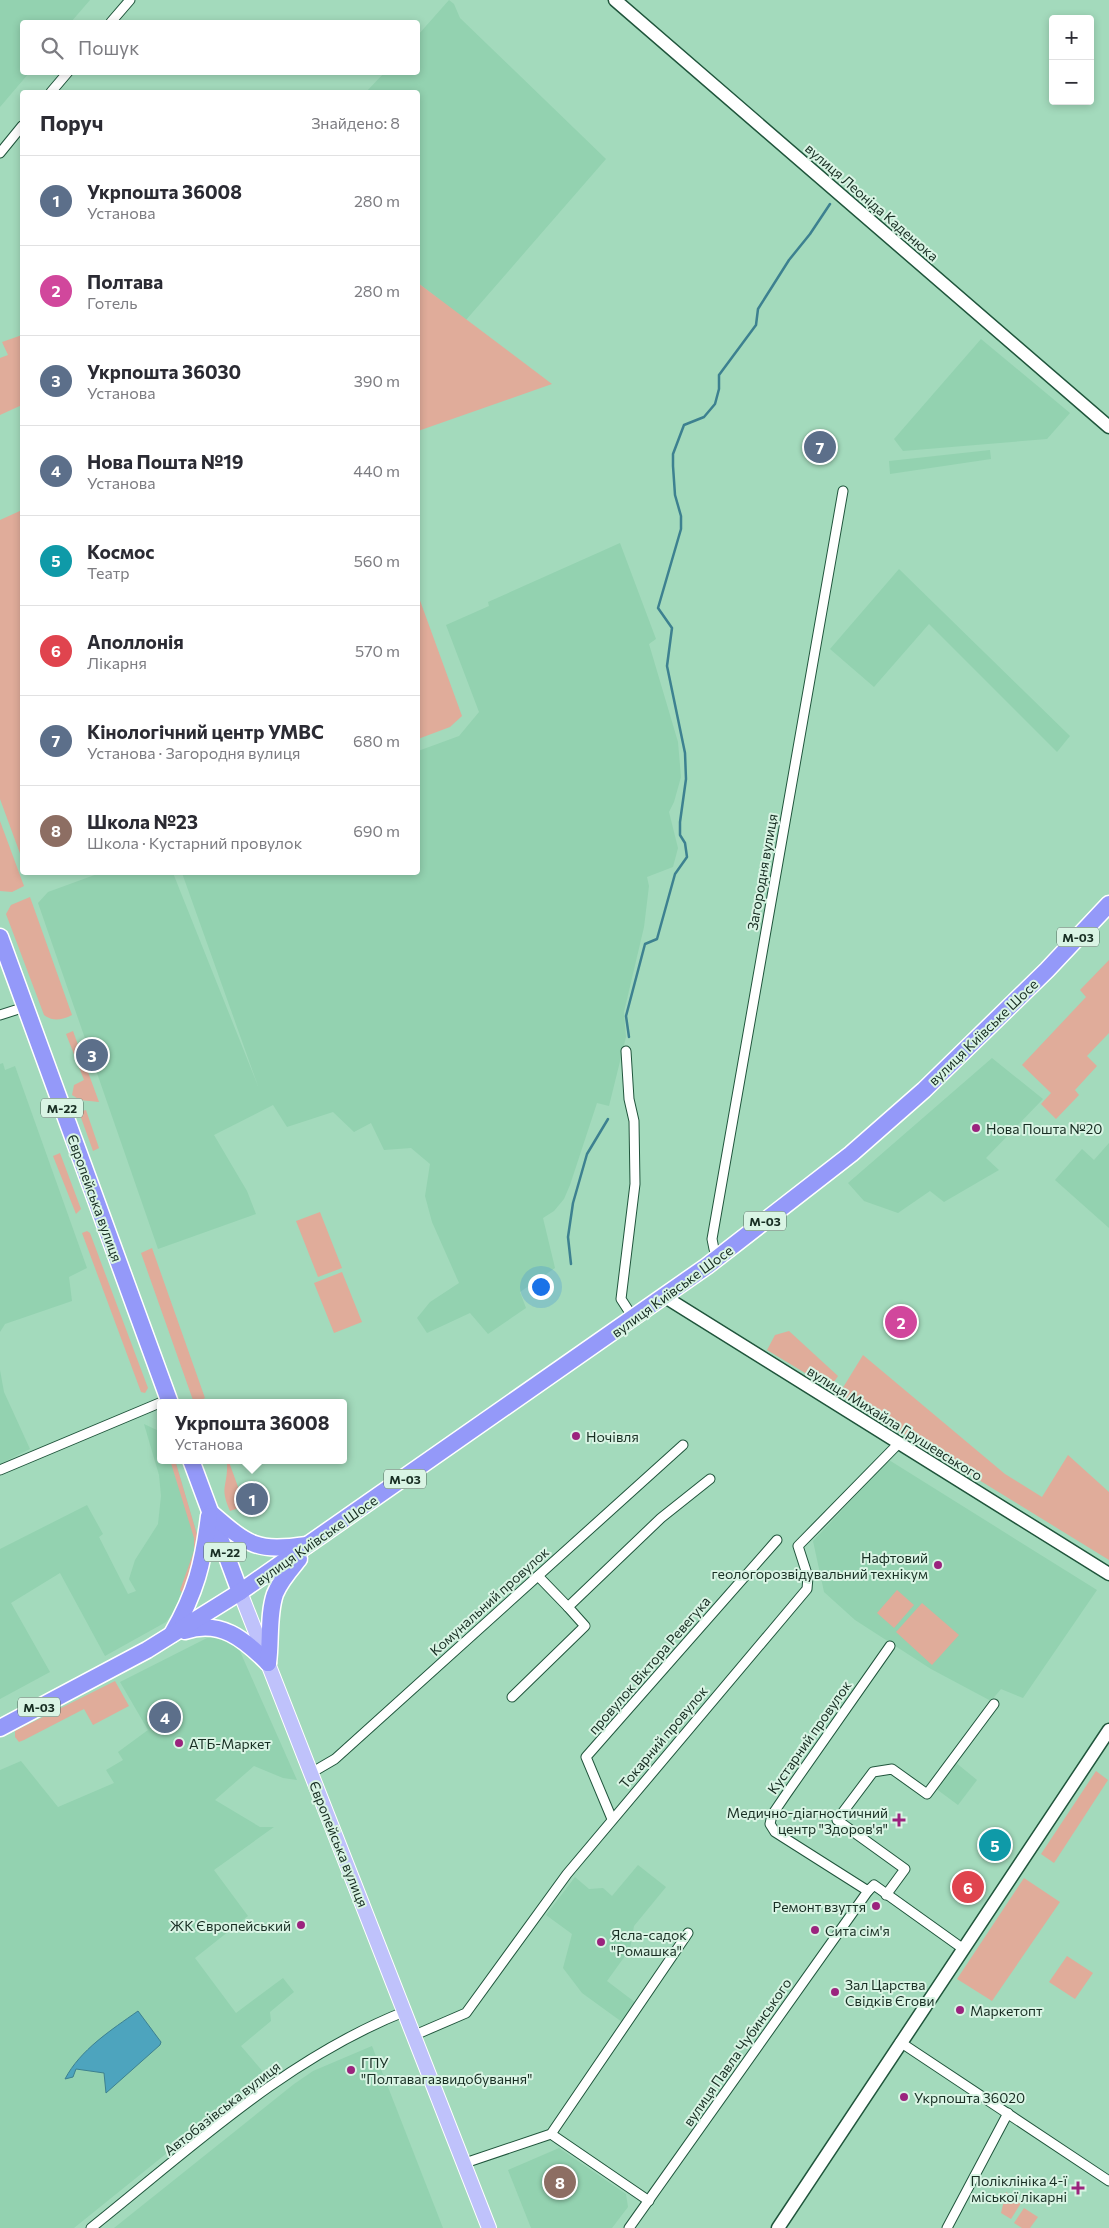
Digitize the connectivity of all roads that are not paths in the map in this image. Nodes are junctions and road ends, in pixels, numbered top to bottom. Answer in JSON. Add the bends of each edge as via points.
{"nodes":[{"id":1,"x":130,"y":0,"type":"edge"},
{"id":2,"x":615,"y":0,"type":"edge"},
{"id":3,"x":113,"y":20,"type":"edge"},
{"id":4,"x":65,"y":75,"type":"edge"},
{"id":5,"x":53,"y":90,"type":"edge"},
{"id":6,"x":20,"y":128,"type":"edge"},
{"id":7,"x":0,"y":153,"type":"edge"},
{"id":8,"x":1109,"y":427,"type":"edge"},
{"id":9,"x":843,"y":491,"type":"dead end"},
{"id":10,"x":1109,"y":904,"type":"edge"},
{"id":11,"x":0,"y":937,"type":"edge"},
{"id":12,"x":25,"y":1007,"type":"junction"},
{"id":13,"x":0,"y":1015,"type":"edge"},
{"id":14,"x":626,"y":1051,"type":"dead end"},
{"id":15,"x":720,"y":1257,"type":"junction"},
{"id":16,"x":666,"y":1297,"type":"junction"},
{"id":17,"x":634,"y":1319,"type":"junction"},
{"id":18,"x":169,"y":1399,"type":"edge"},
{"id":19,"x":157,"y":1406,"type":"edge"},
{"id":20,"x":899,"y":1443,"type":"junction"},
{"id":21,"x":683,"y":1446,"type":"dead end"},
{"id":22,"x":192,"y":1464,"type":"edge"},
{"id":23,"x":0,"y":1470,"type":"edge"},
{"id":24,"x":710,"y":1479,"type":"dead end"},
{"id":25,"x":210,"y":1511,"type":"junction"},
{"id":26,"x":777,"y":1540,"type":"dead end"},
{"id":27,"x":310,"y":1545,"type":"junction"},
{"id":28,"x":1109,"y":1574,"type":"edge"},
{"id":29,"x":538,"y":1576,"type":"junction"},
{"id":30,"x":240,"y":1592,"type":"junction"},
{"id":31,"x":568,"y":1607,"type":"junction"},
{"id":32,"x":171,"y":1636,"type":"junction"},
{"id":33,"x":890,"y":1646,"type":"dead end"},
{"id":34,"x":268,"y":1663,"type":"junction"},
{"id":35,"x":512,"y":1697,"type":"dead end"},
{"id":36,"x":994,"y":1704,"type":"dead end"},
{"id":37,"x":0,"y":1728,"type":"edge"},
{"id":38,"x":1109,"y":1730,"type":"edge"},
{"id":39,"x":311,"y":1773,"type":"junction"},
{"id":40,"x":612,"y":1819,"type":"junction"},
{"id":41,"x":868,"y":1891,"type":"junction"},
{"id":42,"x":886,"y":1895,"type":"junction"},
{"id":43,"x":688,"y":1933,"type":"dead end"},
{"id":44,"x":962,"y":1948,"type":"junction"},
{"id":45,"x":406,"y":2011,"type":"junction"},
{"id":46,"x":415,"y":2035,"type":"junction"},
{"id":47,"x":900,"y":2042,"type":"junction"},
{"id":48,"x":1008,"y":2114,"type":"junction"},
{"id":49,"x":551,"y":2134,"type":"junction"},
{"id":50,"x":465,"y":2163,"type":"junction"},
{"id":51,"x":1109,"y":2181,"type":"edge"},
{"id":52,"x":649,"y":2201,"type":"junction"},
{"id":53,"x":91,"y":2228,"type":"edge"},
{"id":54,"x":489,"y":2228,"type":"edge"},
{"id":55,"x":629,"y":2228,"type":"edge"},
{"id":56,"x":778,"y":2228,"type":"edge"},
{"id":57,"x":947,"y":2228,"type":"edge"}],
"edges":[{"from":1,"to":3,"type":"street"},
{"from":2,"to":8,"type":"street","name":"вулиця Леоніда Каденюка"},
{"from":4,"to":5,"type":"street"},
{"from":6,"to":7,"type":"street"},
{"from":9,"to":15,"type":"street","name":"Загородня вулиця","via":[[712,1239]]},
{"from":10,"to":15,"type":"highway","name":"вулиця Київське Шосе","number":"М-03","via":[[1003,1015],[924,1090],[851,1154]]},
{"from":11,"to":12,"type":"highway","name":"Європейська вулиця","number":"М-22"},
{"from":12,"to":13,"type":"street"},
{"from":12,"to":18,"type":"highway","name":"Європейська вулиця","number":"М-22"},
{"from":14,"to":17,"type":"street","via":[[634,1121],[635,1184],[621,1299]]},
{"from":15,"to":16,"type":"highway","name":"вулиця Київське Шосе","number":"М-03"},
{"from":16,"to":17,"type":"highway","name":"вулиця Київське Шосе","number":"М-03"},
{"from":16,"to":20,"type":"street","name":"вулиця Михайла Грушевського"},
{"from":17,"to":27,"type":"highway","name":"вулиця Київське Шосе","number":"М-03"},
{"from":19,"to":23,"type":"street"},
{"from":20,"to":28,"type":"street","name":"вулиця Михайла Грушевського"},
{"from":20,"to":40,"type":"street","name":"Токарний провулок","via":[[798,1546],[808,1577],[807,1589]]},
{"from":21,"to":29,"type":"street","name":"Комунальний провулок"},
{"from":22,"to":25,"type":"highway","name":"Європейська вулиця","number":"М-22"},
{"from":24,"to":31,"type":"street","via":[[661,1518]]},
{"from":25,"to":27,"type":"highway","via":[[254,1545],[278,1549]]},
{"from":25,"to":30,"type":"highway","name":"Європейська вулиця","number":"М-22"},
{"from":25,"to":32,"type":"highway","via":[[203,1562],[196,1585]]},
{"from":26,"to":40,"type":"street","name":"провулок Віктора Ревегука","via":[[586,1757]]},
{"from":27,"to":30,"type":"highway","name":"вулиця Київське Шосе","number":"М-03"},
{"from":27,"to":34,"type":"highway","via":[[283,1578],[276,1593],[272,1605]]},
{"from":29,"to":31,"type":"street"},
{"from":29,"to":39,"type":"street","name":"Комунальний провулок","via":[[336,1759]]},
{"from":30,"to":32,"type":"highway","name":"вулиця Київське Шосе","number":"М-03"},
{"from":30,"to":34,"type":"main road","name":"Європейська вулиця"},
{"from":31,"to":35,"type":"street","via":[[585,1626]]},
{"from":32,"to":34,"type":"highway","via":[[201,1627],[219,1628],[245,1642]]},
{"from":32,"to":37,"type":"highway","number":"М-03"},
{"from":33,"to":41,"type":"street","name":"Кустарний провулок","via":[[772,1815],[770,1824],[775,1832]]},
{"from":34,"to":39,"type":"main road","name":"Європейська вулиця"},
{"from":36,"to":42,"type":"street","via":[[927,1794],[892,1769],[873,1772],[838,1820],[905,1869]]},
{"from":38,"to":44,"type":"street"},
{"from":39,"to":45,"type":"main road","name":"Європейська вулиця"},
{"from":40,"to":46,"type":"street","name":"Токарний провулок","via":[[567,1874],[466,2013]]},
{"from":41,"to":42,"type":"street","name":"Кустарний провулок","via":[[874,1885]]},
{"from":41,"to":52,"type":"street","name":"вулиця Павла Чубинського"},
{"from":42,"to":44,"type":"street","name":"Кустарний провулок"},
{"from":43,"to":49,"type":"street"},
{"from":44,"to":47,"type":"street"},
{"from":45,"to":46,"type":"main road","name":"Європейська вулиця"},
{"from":45,"to":53,"type":"street","name":"Автобазівська вулиця","via":[[378,2022],[276,2080]]},
{"from":46,"to":50,"type":"main road","name":"Європейська вулиця"},
{"from":47,"to":48,"type":"street"},
{"from":47,"to":56,"type":"street"},
{"from":48,"to":51,"type":"street"},
{"from":48,"to":57,"type":"street"},
{"from":49,"to":50,"type":"street"},
{"from":49,"to":52,"type":"street"},
{"from":50,"to":54,"type":"main road","name":"Європейська вулиця"},
{"from":52,"to":55,"type":"street","name":"вулиця Павла Чубинського"}]}
